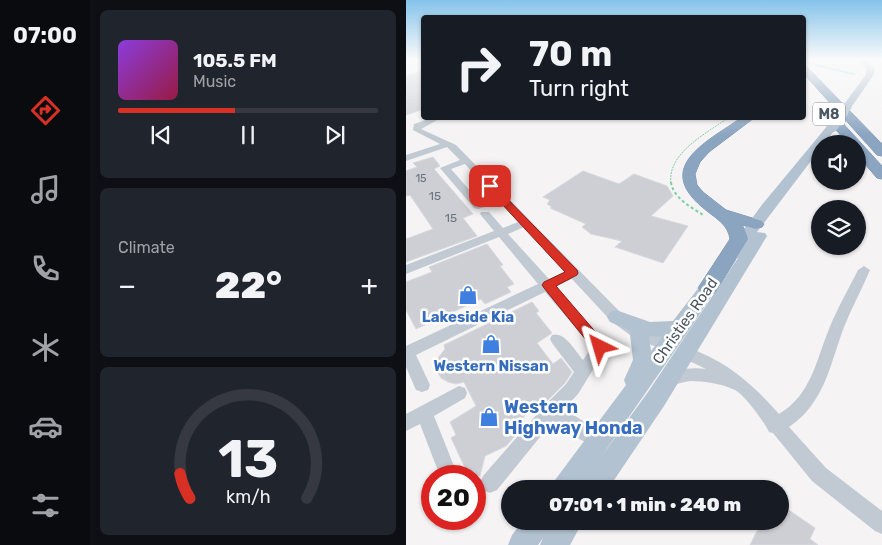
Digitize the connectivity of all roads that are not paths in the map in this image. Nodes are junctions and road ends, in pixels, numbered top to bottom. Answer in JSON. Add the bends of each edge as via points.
{"nodes":[{"id":1,"x":819,"y":84,"type":"edge"},
{"id":2,"x":864,"y":84,"type":"edge"},
{"id":3,"x":810,"y":92,"type":"edge"},
{"id":4,"x":433,"y":120,"type":"edge"},
{"id":5,"x":745,"y":120,"type":"edge"},
{"id":6,"x":847,"y":135,"type":"edge"},
{"id":7,"x":448,"y":144,"type":"junction"},
{"id":8,"x":882,"y":152,"type":"edge"},
{"id":9,"x":810,"y":156,"type":"junction"},
{"id":10,"x":866,"y":157,"type":"edge"},
{"id":11,"x":406,"y":158,"type":"edge"},
{"id":12,"x":466,"y":161,"type":"junction"},
{"id":13,"x":882,"y":175,"type":"edge"},
{"id":14,"x":792,"y":187,"type":"junction"},
{"id":15,"x":502,"y":198,"type":"junction"},
{"id":16,"x":708,"y":206,"type":"junction"},
{"id":17,"x":485,"y":214,"type":"dead end"},
{"id":18,"x":525,"y":223,"type":"junction"},
{"id":19,"x":756,"y":224,"type":"junction"},
{"id":20,"x":500,"y":233,"type":"junction"},
{"id":21,"x":406,"y":270,"type":"edge"},
{"id":22,"x":864,"y":270,"type":"dead end"},
{"id":23,"x":573,"y":273,"type":"junction"},
{"id":24,"x":548,"y":285,"type":"junction"},
{"id":25,"x":708,"y":288,"type":"junction"},
{"id":26,"x":616,"y":317,"type":"junction"},
{"id":27,"x":684,"y":324,"type":"junction"},
{"id":28,"x":639,"y":334,"type":"junction"},
{"id":29,"x":557,"y":338,"type":"dead end"},
{"id":30,"x":677,"y":349,"type":"junction"},
{"id":31,"x":406,"y":352,"type":"edge"},
{"id":32,"x":583,"y":372,"type":"junction"},
{"id":33,"x":670,"y":379,"type":"junction"},
{"id":34,"x":422,"y":385,"type":"dead end"},
{"id":35,"x":742,"y":387,"type":"junction"},
{"id":36,"x":459,"y":393,"type":"dead end"},
{"id":37,"x":551,"y":410,"type":"junction"},
{"id":38,"x":424,"y":413,"type":"junction"},
{"id":39,"x":406,"y":423,"type":"edge"},
{"id":40,"x":775,"y":426,"type":"junction"},
{"id":41,"x":602,"y":436,"type":"junction"},
{"id":42,"x":445,"y":465,"type":"edge"},
{"id":43,"x":570,"y":480,"type":"edge"},
{"id":44,"x":599,"y":480,"type":"edge"},
{"id":45,"x":490,"y":483,"type":"dead end"},
{"id":46,"x":882,"y":524,"type":"edge"},
{"id":47,"x":533,"y":530,"type":"edge"},
{"id":48,"x":564,"y":530,"type":"edge"},
{"id":49,"x":522,"y":545,"type":"edge"},
{"id":50,"x":554,"y":545,"type":"edge"}],
"edges":[{"from":1,"to":8,"type":"highway","number":"M8"},
{"from":2,"to":9,"type":"main road","name":"Christies Road","bridge":true},
{"from":3,"to":6,"type":"highway","number":"M8"},
{"from":4,"to":7,"type":"street","via":[[416,128]]},
{"from":5,"to":16,"type":"highway","via":[[691,165],[690,182]]},
{"from":7,"to":11,"type":"street"},
{"from":7,"to":12,"type":"street"},
{"from":9,"to":14,"type":"main road","name":"Christies Road"},
{"from":9,"to":19,"type":"main road","name":"Christies Road"},
{"from":10,"to":13,"type":"highway"},
{"from":12,"to":15,"type":"street"},
{"from":12,"to":15,"type":"street","via":[[445,168],[478,206]]},
{"from":14,"to":19,"type":"main road","via":[[763,222]]},
{"from":14,"to":30,"type":"main road","name":"Christies Road"},
{"from":15,"to":18,"type":"street"},
{"from":16,"to":19,"type":"highway"},
{"from":16,"to":25,"type":"highway","via":[[739,234]]},
{"from":17,"to":20,"type":"street"},
{"from":18,"to":20,"type":"street"},
{"from":18,"to":23,"type":"street"},
{"from":19,"to":25,"type":"main road","name":"Christies Road"},
{"from":20,"to":21,"type":"street"},
{"from":20,"to":24,"type":"street"},
{"from":22,"to":40,"type":"street","via":[[837,328],[815,390],[805,405]]},
{"from":23,"to":24,"type":"street"},
{"from":23,"to":26,"type":"street"},
{"from":24,"to":31,"type":"street"},
{"from":24,"to":32,"type":"street","via":[[600,347]]},
{"from":25,"to":27,"type":"main road","name":"Christies Road"},
{"from":26,"to":27,"type":"main road","via":[[650,330],[665,331]]},
{"from":26,"to":28,"type":"street"},
{"from":27,"to":30,"type":"main road","name":"Christies Road"},
{"from":28,"to":30,"type":"street"},
{"from":28,"to":41,"type":"main road","via":[[642,366]]},
{"from":29,"to":32,"type":"street"},
{"from":30,"to":33,"type":"main road","name":"Christies Road"},
{"from":30,"to":35,"type":"street","via":[[722,370]]},
{"from":30,"to":41,"type":"main road","name":"Christies Road"},
{"from":31,"to":34,"type":"street"},
{"from":32,"to":37,"type":"street"},
{"from":33,"to":35,"type":"street","via":[[681,375],[708,376]]},
{"from":33,"to":44,"type":"main road","name":"Christies Road"},
{"from":35,"to":40,"type":"street"},
{"from":36,"to":38,"type":"street"},
{"from":37,"to":41,"type":"street","via":[[588,434]]},
{"from":37,"to":45,"type":"street"},
{"from":38,"to":39,"type":"street"},
{"from":38,"to":42,"type":"street"},
{"from":40,"to":46,"type":"street","via":[[812,467]]},
{"from":41,"to":43,"type":"main road","name":"Christies Road"},
{"from":47,"to":49,"type":"main road"},
{"from":48,"to":50,"type":"main road"}]}
